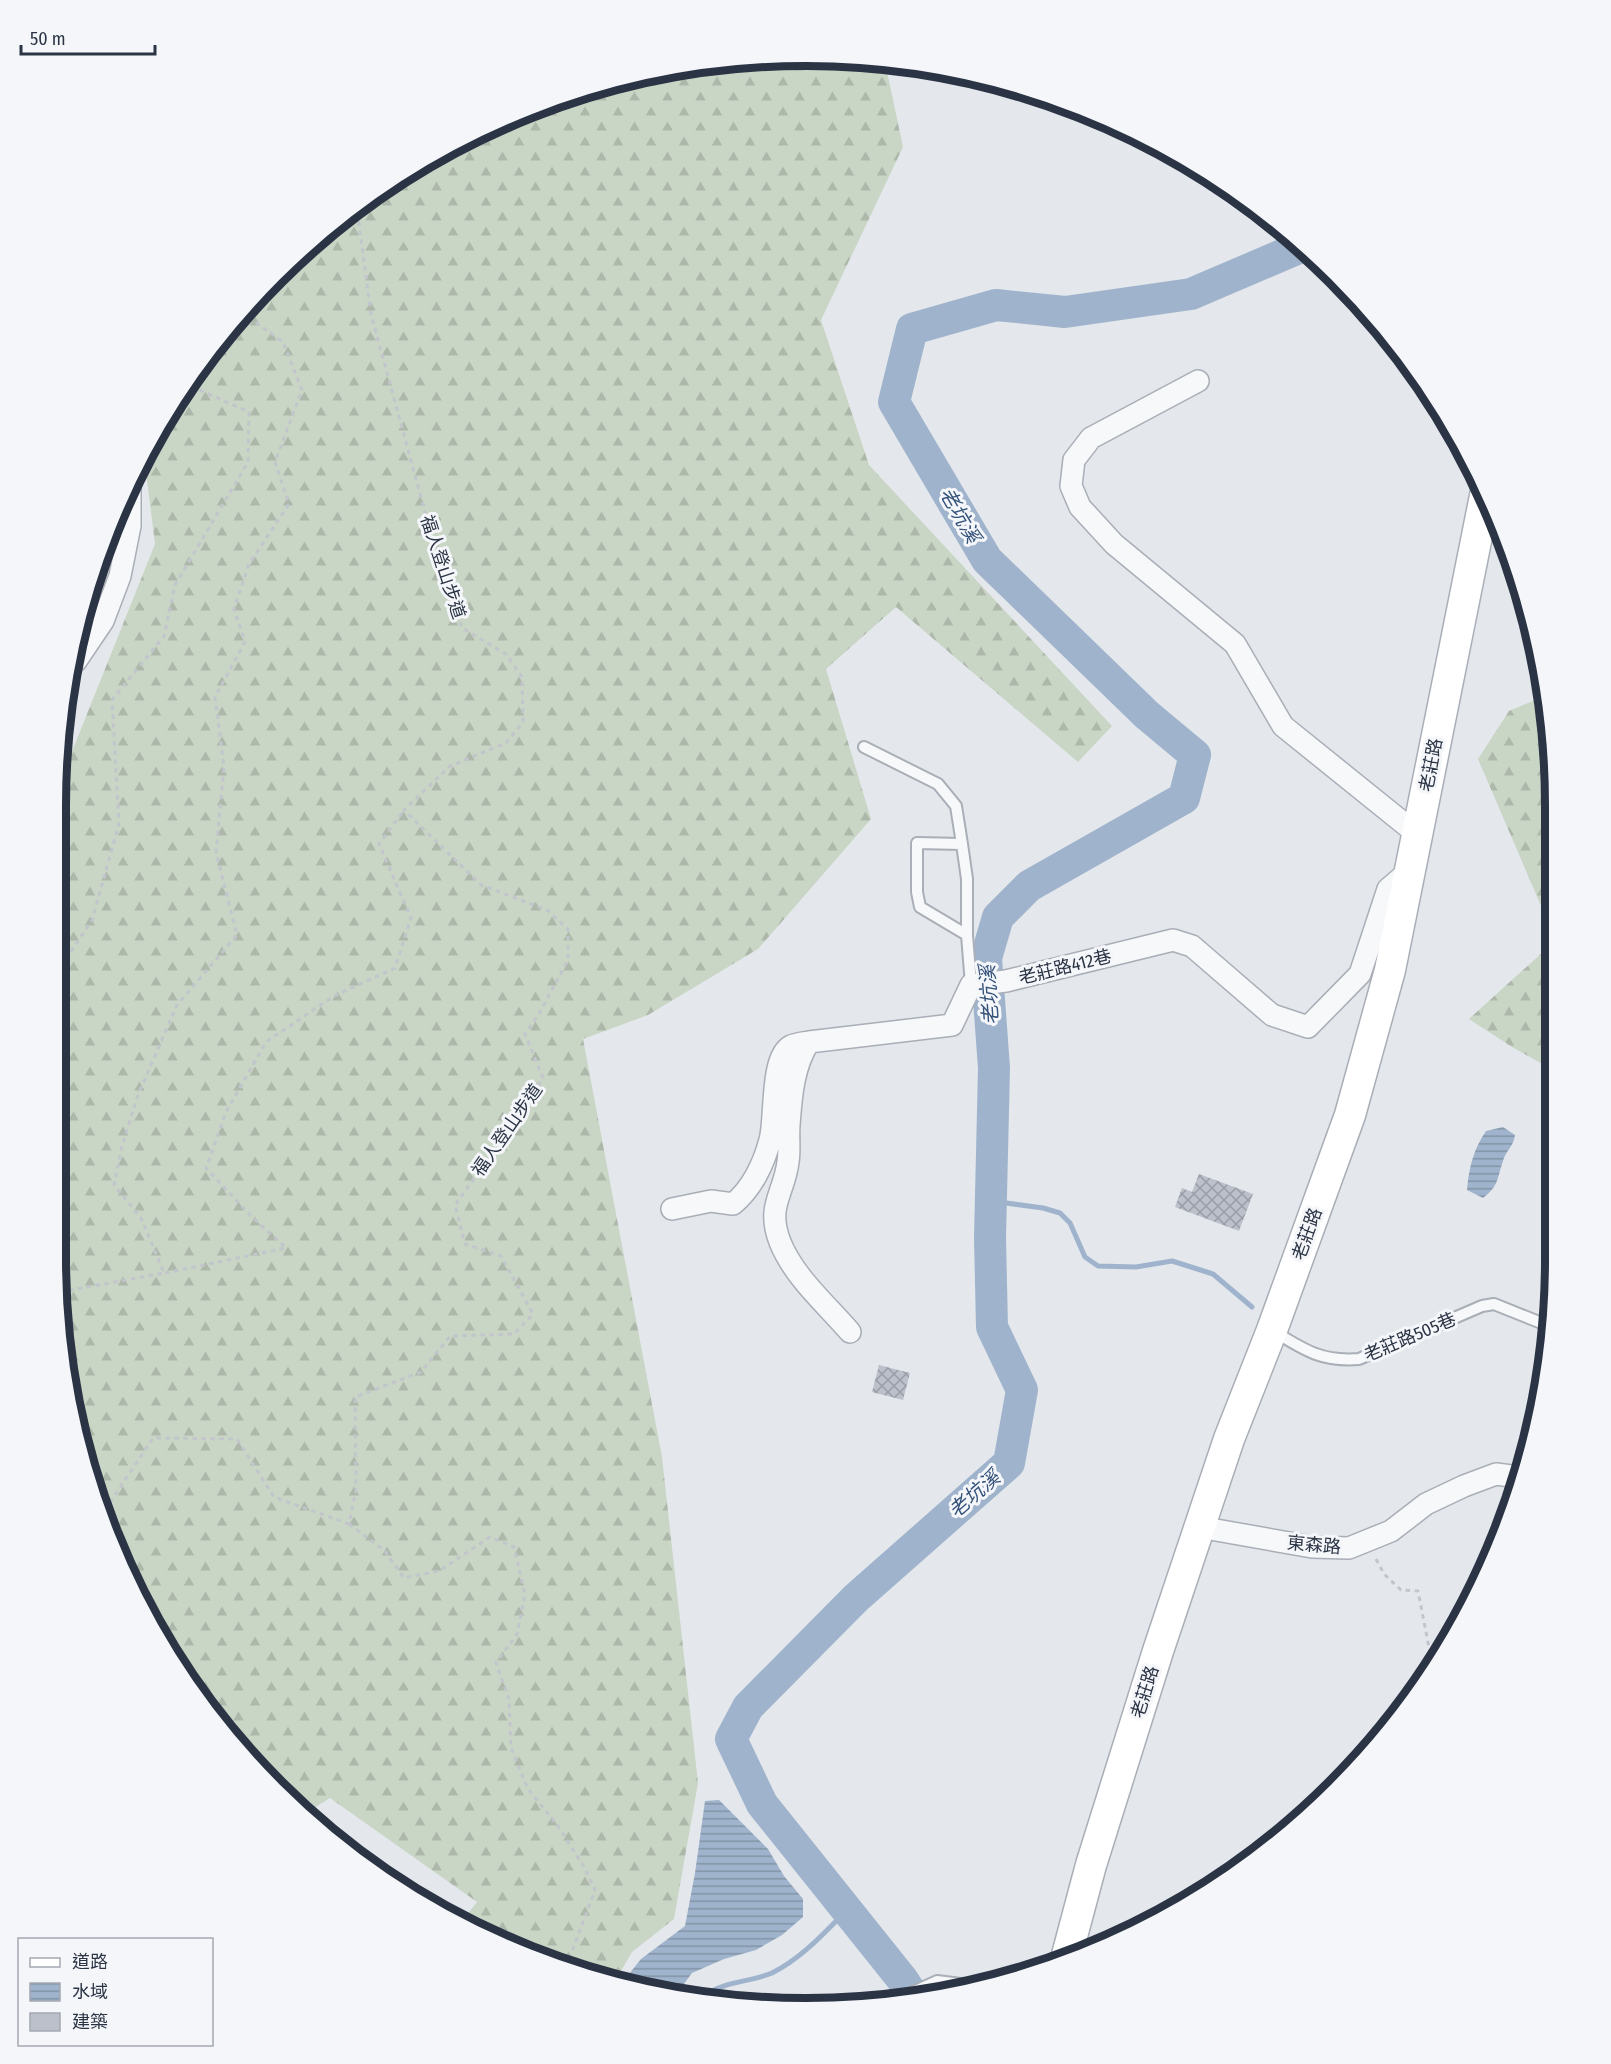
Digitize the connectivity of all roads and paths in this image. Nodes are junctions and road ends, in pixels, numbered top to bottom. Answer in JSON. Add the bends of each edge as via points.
{"nodes":[{"id":1,"x":358,"y":217,"type":"edge"},
{"id":2,"x":250,"y":318,"type":"edge"},
{"id":3,"x":1197,"y":381,"type":"dead end"},
{"id":4,"x":196,"y":388,"type":"edge"},
{"id":5,"x":130,"y":505,"type":"edge"},
{"id":6,"x":1483,"y":508,"type":"edge"},
{"id":7,"x":82,"y":652,"type":"edge"},
{"id":8,"x":864,"y":747,"type":"dead end"},
{"id":9,"x":404,"y":810,"type":"junction"},
{"id":10,"x":1417,"y":834,"type":"junction"},
{"id":11,"x":962,"y":844,"type":"junction"},
{"id":12,"x":1409,"y":871,"type":"junction"},
{"id":13,"x":967,"y":935,"type":"junction"},
{"id":14,"x":66,"y":959,"type":"edge"},
{"id":15,"x":971,"y":985,"type":"junction"},
{"id":16,"x":809,"y":1042,"type":"junction"},
{"id":17,"x":672,"y":1209,"type":"dead end"},
{"id":18,"x":164,"y":1273,"type":"junction"},
{"id":19,"x":67,"y":1291,"type":"edge"},
{"id":20,"x":1542,"y":1323,"type":"edge"},
{"id":21,"x":1272,"y":1330,"type":"junction"},
{"id":22,"x":850,"y":1332,"type":"dead end"},
{"id":23,"x":1512,"y":1476,"type":"edge"},
{"id":24,"x":108,"y":1505,"type":"edge"},
{"id":25,"x":349,"y":1524,"type":"junction"},
{"id":26,"x":1200,"y":1527,"type":"junction"},
{"id":27,"x":1367,"y":1541,"type":"junction"},
{"id":28,"x":1430,"y":1653,"type":"edge"},
{"id":29,"x":1069,"y":1949,"type":"edge"},
{"id":30,"x":569,"y":1959,"type":"edge"},
{"id":31,"x":954,"y":1983,"type":"edge"},
{"id":32,"x":919,"y":1989,"type":"edge"}],
"edges":[{"from":1,"to":9,"type":"path","name":"福人登山步道","via":[[371,314],[435,549],[462,628],[506,654],[522,678],[523,722],[506,744],[450,766]]},
{"from":2,"to":18,"type":"path","via":[[283,342],[302,390],[275,462],[289,504],[249,564],[234,609],[246,642],[215,697],[224,767],[216,852],[237,935],[177,1005],[138,1095],[114,1185],[141,1218]]},
{"from":3,"to":10,"type":"street","via":[[1091,438],[1074,460],[1071,486],[1080,507],[1114,544],[1235,644],[1283,726]]},
{"from":4,"to":14,"type":"path","via":[[249,412],[248,462],[175,585],[164,636],[112,700],[119,824],[92,920]]},
{"from":5,"to":7,"type":"street","via":[[120,576],[103,621]]},
{"from":6,"to":10,"type":"street","name":"老莊路"},
{"from":8,"to":11,"type":"lane","via":[[938,784],[956,806]]},
{"from":9,"to":18,"type":"path","via":[[379,844],[411,918],[395,968],[334,996],[266,1042],[226,1112],[206,1168],[286,1248]]},
{"from":9,"to":25,"type":"path","name":"福人登山步道","via":[[481,885],[547,910],[568,929],[568,960],[525,1035],[543,1078],[455,1205],[465,1244],[501,1256],[533,1314],[514,1334],[450,1336],[421,1372],[355,1397],[356,1490]]},
{"from":10,"to":12,"type":"street","name":"老莊路"},
{"from":11,"to":13,"type":"lane","via":[[967,879]]},
{"from":11,"to":13,"type":"lane","via":[[917,843],[917,892],[920,907]]},
{"from":12,"to":15,"type":"street","name":"老莊路412巷","via":[[1388,889],[1360,974],[1308,1027],[1272,1015],[1192,946],[1173,940],[1006,981]]},
{"from":12,"to":21,"type":"street","name":"老莊路","via":[[1390,970],[1350,1115]]},
{"from":13,"to":15,"type":"lane"},
{"from":15,"to":16,"type":"street","via":[[952,1024]]},
{"from":16,"to":17,"type":"street","via":[[790,1046],[783,1054],[776,1079],[770,1141],[742,1197],[733,1204],[711,1201]]},
{"from":16,"to":22,"type":"street","via":[[801,1053],[795,1077],[788,1162],[775,1220],[781,1243],[808,1286]]},
{"from":18,"to":19,"type":"path"},
{"from":20,"to":21,"type":"lane","name":"老莊路505巷","via":[[1494,1304],[1482,1306],[1359,1359],[1339,1361],[1307,1352]]},
{"from":21,"to":26,"type":"street","name":"老莊路"},
{"from":23,"to":27,"type":"street","name":"東森路","via":[[1496,1473],[1464,1486],[1426,1504],[1391,1531]]},
{"from":24,"to":25,"type":"path","via":[[153,1438],[237,1439],[274,1497]]},
{"from":25,"to":30,"type":"path","via":[[385,1551],[404,1578],[439,1571],[490,1537],[514,1547],[525,1594],[517,1634],[496,1663],[509,1699],[511,1748],[528,1789],[558,1826],[595,1890]]},
{"from":26,"to":27,"type":"street","name":"東森路","via":[[1312,1547],[1349,1548]]},
{"from":26,"to":29,"type":"street","name":"老莊路","via":[[1091,1865]]},
{"from":27,"to":28,"type":"path","via":[[1384,1574],[1401,1590],[1418,1591]]},
{"from":31,"to":32,"type":"lane","via":[[937,1981]]}]}
